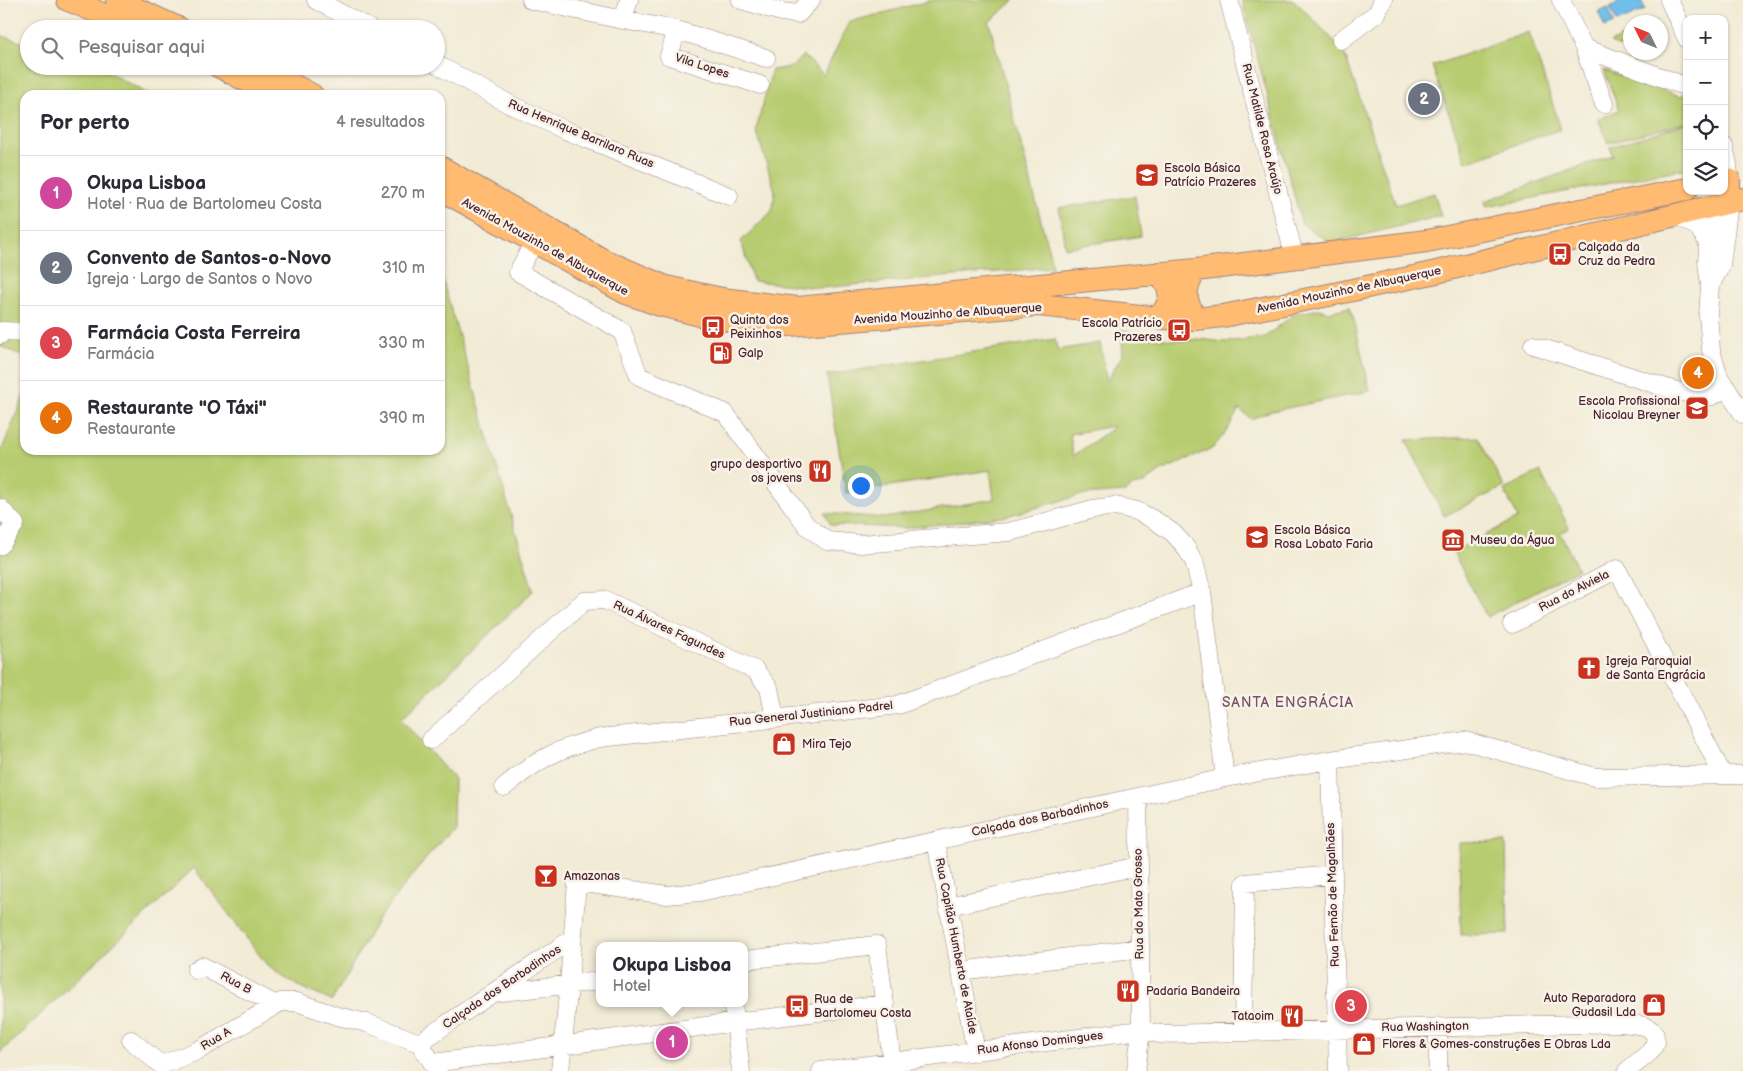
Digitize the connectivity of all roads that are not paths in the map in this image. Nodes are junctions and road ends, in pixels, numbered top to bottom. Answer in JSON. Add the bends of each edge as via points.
{"nodes":[{"id":1,"x":68,"y":0,"type":"edge"},
{"id":2,"x":316,"y":0,"type":"edge"},
{"id":3,"x":531,"y":0,"type":"edge"},
{"id":4,"x":629,"y":0,"type":"edge"},
{"id":5,"x":741,"y":0,"type":"edge"},
{"id":6,"x":811,"y":0,"type":"edge"},
{"id":7,"x":1229,"y":0,"type":"edge"},
{"id":8,"x":1383,"y":0,"type":"edge"},
{"id":9,"x":1561,"y":0,"type":"edge"},
{"id":10,"x":1669,"y":0,"type":"edge"},
{"id":11,"x":129,"y":2,"type":"edge"},
{"id":12,"x":117,"y":20,"type":"edge"},
{"id":13,"x":163,"y":20,"type":"edge"},
{"id":14,"x":353,"y":20,"type":"edge"},
{"id":15,"x":623,"y":20,"type":"junction"},
{"id":16,"x":676,"y":30,"type":"junction"},
{"id":17,"x":1683,"y":30,"type":"edge"},
{"id":18,"x":1341,"y":40,"type":"dead end"},
{"id":19,"x":1584,"y":48,"type":"junction"},
{"id":20,"x":766,"y":58,"type":"dead end"},
{"id":21,"x":445,"y":69,"type":"edge"},
{"id":22,"x":236,"y":75,"type":"edge"},
{"id":23,"x":275,"y":75,"type":"edge"},
{"id":24,"x":760,"y":85,"type":"dead end"},
{"id":25,"x":1683,"y":86,"type":"edge"},
{"id":26,"x":265,"y":90,"type":"edge"},
{"id":27,"x":303,"y":90,"type":"edge"},
{"id":28,"x":1604,"y":104,"type":"dead end"},
{"id":29,"x":445,"y":169,"type":"edge"},
{"id":30,"x":1683,"y":190,"type":"edge"},
{"id":31,"x":445,"y":192,"type":"edge"},
{"id":32,"x":1718,"y":195,"type":"edge"},
{"id":33,"x":1726,"y":195,"type":"edge"},
{"id":34,"x":1727,"y":195,"type":"edge"},
{"id":35,"x":729,"y":196,"type":"dead end"},
{"id":36,"x":1611,"y":205,"type":"junction"},
{"id":37,"x":1674,"y":214,"type":"junction"},
{"id":38,"x":1611,"y":230,"type":"junction"},
{"id":39,"x":1435,"y":240,"type":"junction"},
{"id":40,"x":534,"y":242,"type":"junction"},
{"id":41,"x":1708,"y":243,"type":"junction"},
{"id":42,"x":1295,"y":259,"type":"junction"},
{"id":43,"x":1196,"y":270,"type":"junction"},
{"id":44,"x":1442,"y":271,"type":"junction"},
{"id":45,"x":1159,"y":273,"type":"junction"},
{"id":46,"x":1710,"y":286,"type":"junction"},
{"id":47,"x":1159,"y":318,"type":"junction"},
{"id":48,"x":1196,"y":319,"type":"junction"},
{"id":49,"x":20,"y":332,"type":"edge"},
{"id":50,"x":0,"y":335,"type":"edge"},
{"id":51,"x":1533,"y":345,"type":"dead end"},
{"id":52,"x":1726,"y":388,"type":"junction"},
{"id":53,"x":1743,"y":414,"type":"edge"},
{"id":54,"x":0,"y":508,"type":"edge"},
{"id":55,"x":0,"y":546,"type":"edge"},
{"id":56,"x":1202,"y":592,"type":"junction"},
{"id":57,"x":1512,"y":624,"type":"dead end"},
{"id":58,"x":775,"y":718,"type":"junction"},
{"id":59,"x":431,"y":740,"type":"dead end"},
{"id":60,"x":1330,"y":760,"type":"junction"},
{"id":61,"x":1723,"y":775,"type":"junction"},
{"id":62,"x":1743,"y":775,"type":"edge"},
{"id":63,"x":1225,"y":778,"type":"junction"},
{"id":64,"x":504,"y":787,"type":"dead end"},
{"id":65,"x":1138,"y":797,"type":"junction"},
{"id":66,"x":936,"y":841,"type":"junction"},
{"id":67,"x":1139,"y":866,"type":"junction"},
{"id":68,"x":1332,"y":875,"type":"junction"},
{"id":69,"x":948,"y":906,"type":"junction"},
{"id":70,"x":572,"y":939,"type":"junction"},
{"id":71,"x":1140,"y":948,"type":"junction"},
{"id":72,"x":748,"y":960,"type":"edge"},
{"id":73,"x":196,"y":970,"type":"dead end"},
{"id":74,"x":960,"y":971,"type":"junction"},
{"id":75,"x":596,"y":982,"type":"edge"},
{"id":76,"x":569,"y":985,"type":"junction"},
{"id":77,"x":491,"y":994,"type":"junction"},
{"id":78,"x":885,"y":1004,"type":"junction"},
{"id":79,"x":276,"y":1005,"type":"junction"},
{"id":80,"x":733,"y":1007,"type":"edge"},
{"id":81,"x":735,"y":1022,"type":"junction"},
{"id":82,"x":1438,"y":1027,"type":"junction"},
{"id":83,"x":1338,"y":1029,"type":"junction"},
{"id":84,"x":1141,"y":1030,"type":"junction"},
{"id":85,"x":1243,"y":1032,"type":"junction"},
{"id":86,"x":132,"y":1040,"type":"dead end"},
{"id":87,"x":419,"y":1043,"type":"junction"},
{"id":88,"x":562,"y":1046,"type":"junction"},
{"id":89,"x":976,"y":1052,"type":"junction"},
{"id":90,"x":436,"y":1067,"type":"edge"},
{"id":91,"x":893,"y":1067,"type":"edge"},
{"id":92,"x":560,"y":1071,"type":"edge"},
{"id":93,"x":741,"y":1071,"type":"edge"},
{"id":94,"x":820,"y":1071,"type":"edge"},
{"id":95,"x":1136,"y":1071,"type":"edge"},
{"id":96,"x":1338,"y":1071,"type":"edge"},
{"id":97,"x":1438,"y":1071,"type":"edge"},
{"id":98,"x":1627,"y":1071,"type":"edge"}],
"edges":[{"from":1,"to":12,"type":"main road"},
{"from":2,"to":14,"type":"street"},
{"from":3,"to":15,"type":"street"},
{"from":4,"to":15,"type":"street"},
{"from":5,"to":6,"type":"street","via":[[798,14]]},
{"from":7,"to":42,"type":"street","name":"Rua Matilde Rosa Araújo"},
{"from":8,"to":18,"type":"street","via":[[1376,14]]},
{"from":9,"to":19,"type":"street"},
{"from":10,"to":17,"type":"street"},
{"from":11,"to":13,"type":"main road"},
{"from":15,"to":16,"type":"street"},
{"from":16,"to":20,"type":"street"},
{"from":16,"to":24,"type":"street","name":"Vila Lopes","via":[[669,56]]},
{"from":19,"to":25,"type":"street"},
{"from":19,"to":28,"type":"street"},
{"from":21,"to":35,"type":"street","name":"Rua Henrique Barrilaro Ruas","via":[[565,130]]},
{"from":22,"to":26,"type":"main road"},
{"from":23,"to":27,"type":"main road"},
{"from":29,"to":45,"type":"main road","name":"Avenida Mouzinho de Albuquerque","via":[[603,260],[666,287],[722,299],[798,308]]},
{"from":30,"to":36,"type":"main road","name":"Avenida Mouzinho de Albuquerque"},
{"from":31,"to":40,"type":"main road","name":"Avenida Mouzinho de Albuquerque"},
{"from":32,"to":37,"type":"main road","name":"Avenida Mouzinho de Albuquerque"},
{"from":33,"to":41,"type":"street"},
{"from":34,"to":46,"type":"street","via":[[1721,266]]},
{"from":36,"to":38,"type":"main road","via":[[1622,219]]},
{"from":36,"to":39,"type":"main road","name":"Avenida Mouzinho de Albuquerque"},
{"from":37,"to":38,"type":"main road","name":"Avenida Mouzinho de Albuquerque"},
{"from":37,"to":41,"type":"street","via":[[1698,227]]},
{"from":38,"to":44,"type":"main road","name":"Avenida Mouzinho de Albuquerque"},
{"from":39,"to":42,"type":"main road","name":"Avenida Mouzinho de Albuquerque"},
{"from":39,"to":44,"type":"main road"},
{"from":40,"to":47,"type":"main road","name":"Avenida Mouzinho de Albuquerque","via":[[626,293],[716,319],[818,324],[1039,305]]},
{"from":40,"to":56,"type":"street","via":[[518,272],[622,331],[639,376],[725,413],[807,526],[827,541],[861,544],[1009,532],[1115,506],[1137,511],[1172,533],[1194,561]]},
{"from":41,"to":46,"type":"street"},
{"from":42,"to":43,"type":"main road","name":"Avenida Mouzinho de Albuquerque"},
{"from":43,"to":45,"type":"main road","name":"Avenida Mouzinho de Albuquerque"},
{"from":43,"to":48,"type":"main road","via":[[1187,283],[1186,296]]},
{"from":44,"to":48,"type":"main road","name":"Avenida Mouzinho de Albuquerque"},
{"from":45,"to":47,"type":"main road","via":[[1170,296]]},
{"from":46,"to":52,"type":"street","via":[[1711,350]]},
{"from":47,"to":48,"type":"main road","name":"Avenida Mouzinho de Albuquerque"},
{"from":49,"to":50,"type":"street","via":[[2,331]]},
{"from":51,"to":52,"type":"street","via":[[1676,391],[1712,396]]},
{"from":52,"to":53,"type":"street"},
{"from":54,"to":55,"type":"street","via":[[15,524]]},
{"from":56,"to":58,"type":"street","name":"Rua General Justiniano Padrel","via":[[898,705]]},
{"from":56,"to":63,"type":"street"},
{"from":57,"to":61,"type":"street","name":"Rua do Alviela","via":[[1617,569]]},
{"from":58,"to":59,"type":"street","name":"Rua Álvares Fagundes","via":[[769,688],[755,670],[605,600],[584,601]]},
{"from":58,"to":64,"type":"street","name":"Rua General Justiniano Padrel","via":[[578,743],[528,767]]},
{"from":60,"to":61,"type":"street","name":"Calçada dos Barbadinhos","via":[[1466,741],[1595,777]]},
{"from":60,"to":63,"type":"street","name":"Calçada dos Barbadinhos"},
{"from":60,"to":68,"type":"street","name":"Rua Fernão de Magalhães"},
{"from":61,"to":62,"type":"street","name":"Calçada dos Barbadinhos"},
{"from":63,"to":65,"type":"street","name":"Calçada dos Barbadinhos"},
{"from":65,"to":66,"type":"street","name":"Calçada dos Barbadinhos"},
{"from":65,"to":67,"type":"street","name":"Rua do Mato Grosso"},
{"from":66,"to":69,"type":"street","name":"Rua Capitão Humberto de Ataíde"},
{"from":66,"to":70,"type":"street","name":"Calçada dos Barbadinhos","via":[[700,892],[667,895],[576,882]]},
{"from":67,"to":69,"type":"street"},
{"from":67,"to":71,"type":"street","name":"Rua do Mato Grosso"},
{"from":68,"to":83,"type":"street","name":"Rua Fernão de Magalhães"},
{"from":68,"to":85,"type":"street","via":[[1245,883]]},
{"from":69,"to":74,"type":"street","name":"Rua Capitão Humberto de Ataíde"},
{"from":70,"to":76,"type":"street"},
{"from":70,"to":77,"type":"street","name":"Calçada dos Barbadinhos"},
{"from":71,"to":74,"type":"street"},
{"from":71,"to":84,"type":"street","name":"Rua do Mato Grosso"},
{"from":72,"to":78,"type":"street","via":[[877,945]]},
{"from":73,"to":79,"type":"street","name":"Rua B","via":[[202,966]]},
{"from":74,"to":89,"type":"street","name":"Rua Capitão Humberto de Ataíde"},
{"from":75,"to":76,"type":"street"},
{"from":76,"to":77,"type":"street"},
{"from":76,"to":88,"type":"street"},
{"from":77,"to":87,"type":"street","name":"Calçada dos Barbadinhos"},
{"from":78,"to":81,"type":"street"},
{"from":78,"to":91,"type":"street"},
{"from":79,"to":86,"type":"street","name":"Rua A","via":[[197,1051],[161,1065]]},
{"from":79,"to":87,"type":"street","via":[[297,1002]]},
{"from":80,"to":81,"type":"street"},
{"from":81,"to":88,"type":"street"},
{"from":81,"to":93,"type":"street"},
{"from":82,"to":83,"type":"street","name":"Rua Washington"},
{"from":82,"to":97,"type":"street"},
{"from":82,"to":98,"type":"street","name":"Rua Washington","via":[[1624,1023],[1645,1026],[1654,1032],[1656,1042],[1650,1052]]},
{"from":83,"to":85,"type":"street","name":"Rua Washington"},
{"from":83,"to":96,"type":"street","name":"Rua Fernão de Magalhães"},
{"from":84,"to":85,"type":"street","name":"Rua Washington","via":[[1160,1034]]},
{"from":84,"to":89,"type":"street","name":"Rua Afonso Domingues"},
{"from":84,"to":95,"type":"street","name":"Rua do Mato Grosso"},
{"from":87,"to":90,"type":"street"},
{"from":88,"to":90,"type":"street"},
{"from":88,"to":92,"type":"street"},
{"from":89,"to":91,"type":"street","name":"Rua Afonso Domingues"},
{"from":91,"to":94,"type":"street","name":"Rua Afonso Domingues"}]}
